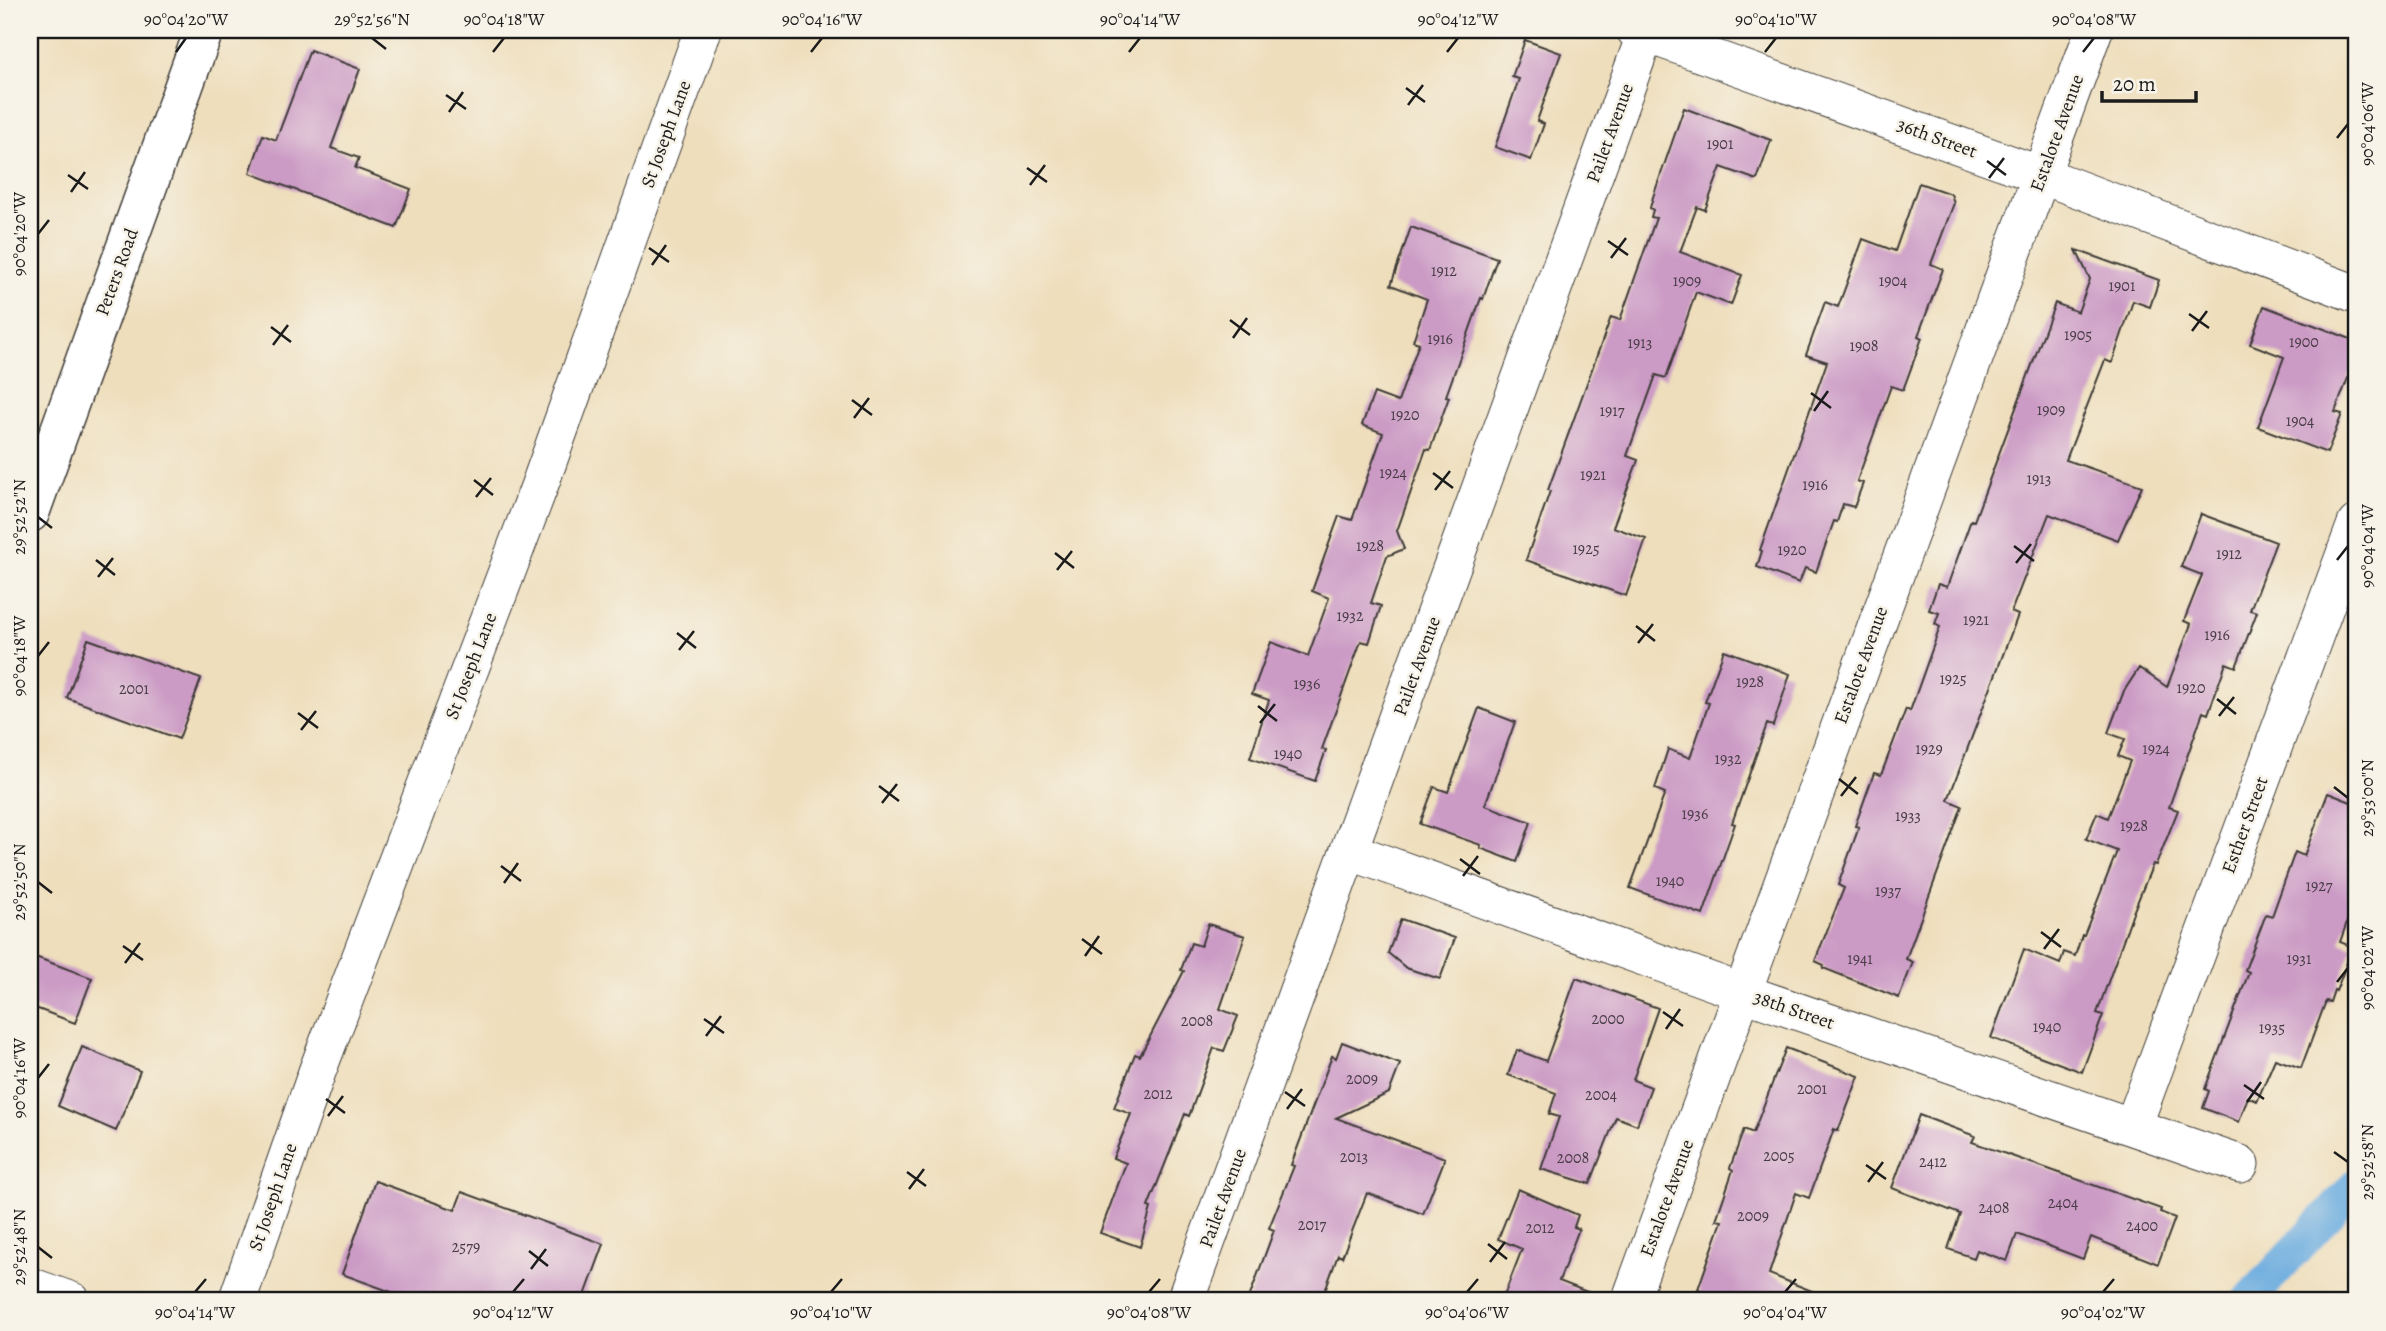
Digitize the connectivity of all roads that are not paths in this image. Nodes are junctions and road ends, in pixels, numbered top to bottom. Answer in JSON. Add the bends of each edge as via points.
{"nodes":[{"id":1,"x":205,"y":30,"type":"edge"},
{"id":2,"x":703,"y":30,"type":"edge"},
{"id":3,"x":2094,"y":30,"type":"edge"},
{"id":4,"x":1643,"y":31,"type":"edge"},
{"id":5,"x":2041,"y":175,"type":"junction"},
{"id":6,"x":2356,"y":294,"type":"edge"},
{"id":7,"x":30,"y":513,"type":"edge"},
{"id":8,"x":2356,"y":524,"type":"edge"},
{"id":9,"x":1349,"y":851,"type":"junction"},
{"id":10,"x":1741,"y":992,"type":"junction"},
{"id":11,"x":2133,"y":1126,"type":"junction"},
{"id":12,"x":2240,"y":1164,"type":"dead end"},
{"id":13,"x":30,"y":1286,"type":"edge"},
{"id":14,"x":72,"y":1301,"type":"edge"},
{"id":15,"x":236,"y":1301,"type":"edge"},
{"id":16,"x":1185,"y":1301,"type":"edge"},
{"id":17,"x":1630,"y":1301,"type":"edge"}],
"edges":[{"from":1,"to":7,"type":"main road","name":"Peters Road"},
{"from":2,"to":15,"type":"street","name":"St Joseph Lane","via":[[539,487],[317,1072]]},
{"from":3,"to":5,"type":"street","name":"Estalote Avenue"},
{"from":4,"to":5,"type":"street","name":"36th Street"},
{"from":4,"to":9,"type":"street","name":"Pailet Avenue"},
{"from":5,"to":6,"type":"street","name":"36th Street"},
{"from":5,"to":10,"type":"street","name":"Estalote Avenue"},
{"from":8,"to":11,"type":"street","name":"Esther Street"},
{"from":9,"to":10,"type":"street","name":"38th Street"},
{"from":9,"to":16,"type":"street","name":"Pailet Avenue"},
{"from":10,"to":11,"type":"street","name":"38th Street"},
{"from":10,"to":17,"type":"street","name":"Estalote Avenue"},
{"from":11,"to":12,"type":"street","name":"38th Street"},
{"from":13,"to":14,"type":"street"}]}
